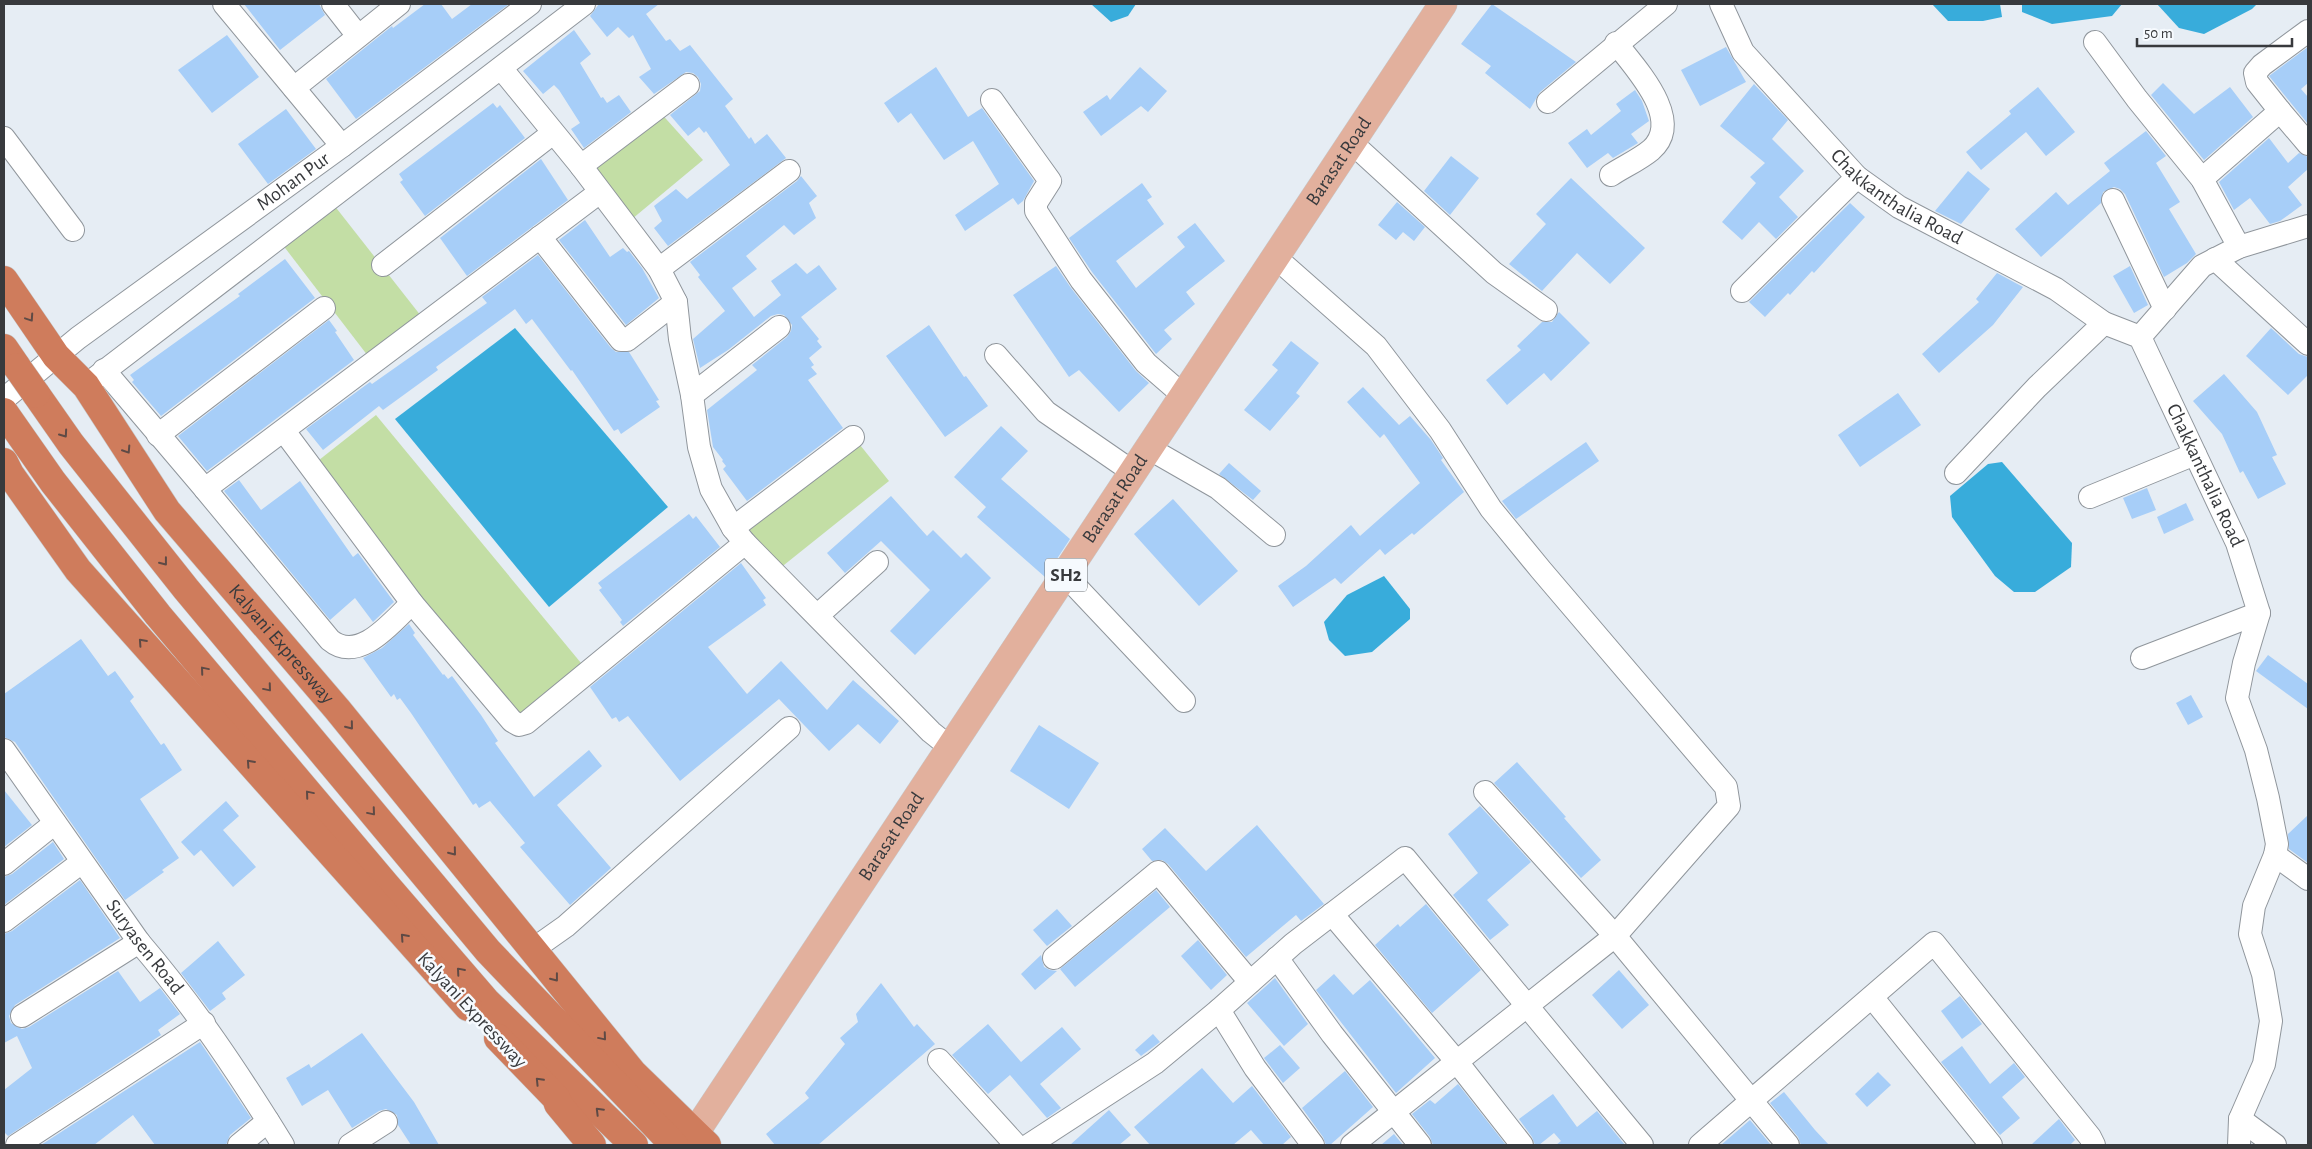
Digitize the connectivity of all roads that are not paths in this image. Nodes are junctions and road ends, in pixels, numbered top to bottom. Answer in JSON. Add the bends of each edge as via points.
{"nodes":[{"id":1,"x":224,"y":4,"type":"edge"},
{"id":2,"x":333,"y":4,"type":"edge"},
{"id":3,"x":399,"y":4,"type":"edge"},
{"id":4,"x":530,"y":4,"type":"edge"},
{"id":5,"x":584,"y":4,"type":"edge"},
{"id":6,"x":1443,"y":4,"type":"edge"},
{"id":7,"x":1666,"y":4,"type":"edge"},
{"id":8,"x":1721,"y":4,"type":"edge"},
{"id":9,"x":2308,"y":31,"type":"edge"},
{"id":10,"x":358,"y":36,"type":"junction"},
{"id":11,"x":2095,"y":42,"type":"dead end"},
{"id":12,"x":1616,"y":43,"type":"junction"},
{"id":13,"x":502,"y":68,"type":"junction"},
{"id":14,"x":688,"y":85,"type":"dead end"},
{"id":15,"x":294,"y":88,"type":"junction"},
{"id":16,"x":992,"y":100,"type":"dead end"},
{"id":17,"x":1548,"y":102,"type":"dead end"},
{"id":18,"x":2280,"y":111,"type":"junction"},
{"id":19,"x":553,"y":133,"type":"junction"},
{"id":20,"x":4,"y":138,"type":"edge"},
{"id":21,"x":1352,"y":144,"type":"junction"},
{"id":22,"x":2308,"y":144,"type":"edge"},
{"id":23,"x":342,"y":146,"type":"junction"},
{"id":24,"x":581,"y":166,"type":"junction"},
{"id":25,"x":789,"y":170,"type":"dead end"},
{"id":26,"x":1611,"y":175,"type":"dead end"},
{"id":27,"x":1857,"y":177,"type":"junction"},
{"id":28,"x":2202,"y":179,"type":"junction"},
{"id":29,"x":600,"y":192,"type":"junction"},
{"id":30,"x":2113,"y":200,"type":"dead end"},
{"id":31,"x":2308,"y":226,"type":"edge"},
{"id":32,"x":73,"y":230,"type":"dead end"},
{"id":33,"x":540,"y":237,"type":"junction"},
{"id":34,"x":2239,"y":247,"type":"junction"},
{"id":35,"x":1275,"y":257,"type":"junction"},
{"id":36,"x":2215,"y":260,"type":"junction"},
{"id":37,"x":383,"y":265,"type":"dead end"},
{"id":38,"x":660,"y":269,"type":"junction"},
{"id":39,"x":4,"y":280,"type":"edge"},
{"id":40,"x":1742,"y":291,"type":"dead end"},
{"id":41,"x":676,"y":302,"type":"junction"},
{"id":42,"x":324,"y":308,"type":"dead end"},
{"id":43,"x":2164,"y":309,"type":"junction"},
{"id":44,"x":1546,"y":310,"type":"dead end"},
{"id":45,"x":2104,"y":323,"type":"junction"},
{"id":46,"x":780,"y":327,"type":"dead end"},
{"id":47,"x":2140,"y":336,"type":"junction"},
{"id":48,"x":2308,"y":344,"type":"edge"},
{"id":49,"x":996,"y":355,"type":"dead end"},
{"id":50,"x":56,"y":356,"type":"junction"},
{"id":51,"x":10,"y":357,"type":"edge"},
{"id":52,"x":95,"y":378,"type":"junction"},
{"id":53,"x":692,"y":395,"type":"junction"},
{"id":54,"x":1184,"y":396,"type":"junction"},
{"id":55,"x":5,"y":410,"type":"edge"},
{"id":56,"x":284,"y":431,"type":"junction"},
{"id":57,"x":158,"y":435,"type":"junction"},
{"id":58,"x":853,"y":437,"type":"dead end"},
{"id":59,"x":1150,"y":449,"type":"junction"},
{"id":60,"x":2196,"y":454,"type":"junction"},
{"id":61,"x":4,"y":462,"type":"edge"},
{"id":62,"x":1134,"y":472,"type":"junction"},
{"id":63,"x":1956,"y":473,"type":"dead end"},
{"id":64,"x":205,"y":489,"type":"junction"},
{"id":65,"x":2090,"y":497,"type":"dead end"},
{"id":66,"x":1274,"y":535,"type":"dead end"},
{"id":67,"x":739,"y":536,"type":"junction"},
{"id":68,"x":877,"y":562,"type":"dead end"},
{"id":69,"x":1066,"y":575,"type":"junction"},
{"id":70,"x":412,"y":603,"type":"junction"},
{"id":71,"x":2259,"y":613,"type":"junction"},
{"id":72,"x":818,"y":616,"type":"junction"},
{"id":73,"x":2142,"y":658,"type":"dead end"},
{"id":74,"x":1184,"y":701,"type":"dead end"},
{"id":75,"x":789,"y":728,"type":"dead end"},
{"id":76,"x":951,"y":748,"type":"junction"},
{"id":77,"x":4,"y":750,"type":"edge"},
{"id":78,"x":1485,"y":792,"type":"dead end"},
{"id":79,"x":55,"y":823,"type":"junction"},
{"id":80,"x":2275,"y":855,"type":"junction"},
{"id":81,"x":82,"y":862,"type":"junction"},
{"id":82,"x":4,"y":864,"type":"edge"},
{"id":83,"x":2308,"y":879,"type":"edge"},
{"id":84,"x":1332,"y":914,"type":"junction"},
{"id":85,"x":4,"y":921,"type":"edge"},
{"id":86,"x":1616,"y":936,"type":"junction"},
{"id":87,"x":139,"y":942,"type":"junction"},
{"id":88,"x":532,"y":950,"type":"junction"},
{"id":89,"x":1054,"y":958,"type":"dead end"},
{"id":90,"x":1277,"y":958,"type":"junction"},
{"id":91,"x":1250,"y":982,"type":"junction"},
{"id":92,"x":1872,"y":997,"type":"junction"},
{"id":93,"x":1528,"y":1006,"type":"junction"},
{"id":94,"x":1219,"y":1010,"type":"junction"},
{"id":95,"x":22,"y":1016,"type":"dead end"},
{"id":96,"x":204,"y":1023,"type":"junction"},
{"id":97,"x":939,"y":1060,"type":"dead end"},
{"id":98,"x":1457,"y":1062,"type":"junction"},
{"id":99,"x":1753,"y":1101,"type":"junction"},
{"id":100,"x":1393,"y":1112,"type":"junction"},
{"id":101,"x":2240,"y":1119,"type":"junction"},
{"id":102,"x":268,"y":1121,"type":"junction"},
{"id":103,"x":386,"y":1122,"type":"dead end"},
{"id":104,"x":4,"y":1137,"type":"edge"},
{"id":105,"x":686,"y":1141,"type":"edge"},
{"id":106,"x":12,"y":1145,"type":"edge"},
{"id":107,"x":17,"y":1145,"type":"edge"},
{"id":108,"x":239,"y":1145,"type":"edge"},
{"id":109,"x":283,"y":1145,"type":"edge"},
{"id":110,"x":350,"y":1145,"type":"edge"},
{"id":111,"x":592,"y":1145,"type":"edge"},
{"id":112,"x":634,"y":1145,"type":"edge"},
{"id":113,"x":1016,"y":1145,"type":"edge"},
{"id":114,"x":1029,"y":1145,"type":"edge"},
{"id":115,"x":1313,"y":1145,"type":"edge"},
{"id":116,"x":1352,"y":1145,"type":"edge"},
{"id":117,"x":1420,"y":1145,"type":"edge"},
{"id":118,"x":1522,"y":1145,"type":"edge"},
{"id":119,"x":1642,"y":1145,"type":"edge"},
{"id":120,"x":1700,"y":1145,"type":"edge"},
{"id":121,"x":1788,"y":1145,"type":"edge"},
{"id":122,"x":1991,"y":1145,"type":"edge"},
{"id":123,"x":2094,"y":1145,"type":"edge"},
{"id":124,"x":2239,"y":1145,"type":"edge"},
{"id":125,"x":2275,"y":1145,"type":"edge"}],
"edges":[{"from":1,"to":15,"type":"street"},
{"from":2,"to":10,"type":"street"},
{"from":3,"to":10,"type":"street"},
{"from":4,"to":23,"type":"street","name":"Mohan Pur"},
{"from":5,"to":13,"type":"street"},
{"from":6,"to":21,"type":"main road","name":"Barasat Road","number":"SH2"},
{"from":7,"to":12,"type":"street"},
{"from":8,"to":27,"type":"street","name":"Chakkanthalia Road","via":[[1743,52]]},
{"from":9,"to":18,"type":"street","via":[[2255,73],[2257,82]]},
{"from":10,"to":15,"type":"street"},
{"from":11,"to":28,"type":"street"},
{"from":12,"to":17,"type":"street"},
{"from":12,"to":26,"type":"street","via":[[1651,90],[1663,118],[1662,137],[1651,150]]},
{"from":13,"to":19,"type":"street"},
{"from":13,"to":52,"type":"street"},
{"from":14,"to":24,"type":"street"},
{"from":15,"to":23,"type":"street"},
{"from":16,"to":54,"type":"street","via":[[1050,181],[1036,203],[1036,211],[1081,280],[1146,364]]},
{"from":18,"to":22,"type":"street"},
{"from":18,"to":28,"type":"street"},
{"from":19,"to":24,"type":"street"},
{"from":19,"to":37,"type":"street"},
{"from":20,"to":32,"type":"street"},
{"from":21,"to":35,"type":"main road","name":"Barasat Road","number":"SH2"},
{"from":21,"to":44,"type":"street","via":[[1494,272]]},
{"from":23,"to":50,"type":"street","name":"Mohan Pur"},
{"from":24,"to":29,"type":"street"},
{"from":25,"to":38,"type":"street"},
{"from":27,"to":40,"type":"street"},
{"from":27,"to":45,"type":"street","name":"Chakkanthalia Road","via":[[1899,207],[2056,289]]},
{"from":28,"to":34,"type":"street"},
{"from":29,"to":33,"type":"street"},
{"from":29,"to":38,"type":"street"},
{"from":30,"to":43,"type":"street"},
{"from":31,"to":34,"type":"street"},
{"from":33,"to":41,"type":"street","via":[[621,340],[627,340]]},
{"from":33,"to":56,"type":"street"},
{"from":34,"to":36,"type":"street"},
{"from":35,"to":54,"type":"main road","name":"Barasat Road","number":"SH2"},
{"from":35,"to":86,"type":"street","via":[[1376,346],[1440,430],[1491,509],[1726,787],[1729,806]]},
{"from":36,"to":43,"type":"street","via":[[2202,266]]},
{"from":36,"to":48,"type":"street"},
{"from":38,"to":41,"type":"street"},
{"from":39,"to":50,"type":"highway","name":"Kalyani Expressway","one_way":true},
{"from":41,"to":53,"type":"street"},
{"from":42,"to":57,"type":"street"},
{"from":43,"to":47,"type":"street"},
{"from":45,"to":47,"type":"street","name":"Chakkanthalia Road"},
{"from":45,"to":63,"type":"street","via":[[2037,387]]},
{"from":46,"to":53,"type":"street"},
{"from":47,"to":60,"type":"street","name":"Chakkanthalia Road"},
{"from":49,"to":62,"type":"street","via":[[1046,412]]},
{"from":50,"to":52,"type":"highway","name":"Kalyani Expressway"},
{"from":50,"to":55,"type":"street","name":"Mohan Pur"},
{"from":51,"to":105,"type":"highway","one_way":true,"bridge":true,"via":[[71,444],[186,589],[488,951]]},
{"from":52,"to":57,"type":"street"},
{"from":52,"to":88,"type":"highway","name":"Kalyani Expressway","one_way":true,"via":[[167,511],[337,709]]},
{"from":53,"to":67,"type":"street","via":[[699,446],[711,489]]},
{"from":54,"to":59,"type":"main road","name":"Barasat Road","number":"SH2"},
{"from":112,"to":55,"type":"highway","one_way":true,"via":[[486,1000],[386,885],[158,615],[53,482]]},
{"from":56,"to":64,"type":"street"},
{"from":56,"to":70,"type":"street"},
{"from":57,"to":64,"type":"street"},
{"from":58,"to":67,"type":"street"},
{"from":59,"to":62,"type":"main road","name":"Barasat Road","number":"SH2"},
{"from":59,"to":66,"type":"street","via":[[1218,488]]},
{"from":60,"to":65,"type":"street"},
{"from":60,"to":71,"type":"street","name":"Chakkanthalia Road","via":[[2237,543]]},
{"from":111,"to":61,"type":"highway","name":"Kalyani Expressway","one_way":true,"via":[[556,1098],[453,991],[78,570]]},
{"from":62,"to":69,"type":"main road","name":"Barasat Road","number":"SH2"},
{"from":64,"to":70,"type":"street","via":[[337,646],[345,648],[367,642]]},
{"from":67,"to":70,"type":"street","via":[[526,723],[519,725],[512,721]]},
{"from":67,"to":72,"type":"street"},
{"from":68,"to":72,"type":"street"},
{"from":69,"to":74,"type":"street"},
{"from":69,"to":76,"type":"main road","name":"Barasat Road","number":"SH2"},
{"from":71,"to":73,"type":"street"},
{"from":71,"to":80,"type":"street","via":[[2237,698],[2256,750],[2268,798],[2277,844]]},
{"from":72,"to":76,"type":"street","via":[[931,732]]},
{"from":75,"to":88,"type":"street","via":[[566,926]]},
{"from":76,"to":105,"type":"main road","name":"Barasat Road","number":"SH2"},
{"from":77,"to":79,"type":"street","name":"Suryasen Road"},
{"from":78,"to":86,"type":"street"},
{"from":79,"to":81,"type":"street","name":"Suryasen Road"},
{"from":79,"to":82,"type":"street"},
{"from":80,"to":83,"type":"street"},
{"from":80,"to":101,"type":"street","via":[[2254,906],[2250,934],[2263,974],[2271,1021],[2264,1064]]},
{"from":81,"to":85,"type":"street"},
{"from":81,"to":87,"type":"street","name":"Suryasen Road"},
{"from":84,"to":90,"type":"street"},
{"from":84,"to":93,"type":"street","via":[[1405,858]]},
{"from":84,"to":98,"type":"street"},
{"from":86,"to":93,"type":"street"},
{"from":86,"to":99,"type":"street"},
{"from":87,"to":95,"type":"street"},
{"from":87,"to":96,"type":"street","name":"Suryasen Road"},
{"from":88,"to":105,"type":"highway","name":"Kalyani Expressway","one_way":true},
{"from":89,"to":91,"type":"street","via":[[1158,872]]},
{"from":90,"to":91,"type":"street"},
{"from":90,"to":100,"type":"street"},
{"from":91,"to":94,"type":"street"},
{"from":92,"to":99,"type":"street"},
{"from":92,"to":122,"type":"street"},
{"from":92,"to":123,"type":"street","via":[[1934,943]]},
{"from":93,"to":98,"type":"street"},
{"from":93,"to":119,"type":"street"},
{"from":94,"to":114,"type":"street","via":[[1155,1063]]},
{"from":94,"to":115,"type":"street","via":[[1255,1068]]},
{"from":96,"to":102,"type":"street","name":"Suryasen Road"},
{"from":96,"to":107,"type":"street"},
{"from":97,"to":113,"type":"street"},
{"from":98,"to":100,"type":"street"},
{"from":98,"to":118,"type":"street"},
{"from":99,"to":120,"type":"street"},
{"from":99,"to":121,"type":"street"},
{"from":100,"to":116,"type":"street"},
{"from":100,"to":117,"type":"street"},
{"from":101,"to":124,"type":"street"},
{"from":101,"to":125,"type":"street"},
{"from":102,"to":108,"type":"street"},
{"from":102,"to":109,"type":"street","name":"Suryasen Road"},
{"from":103,"to":110,"type":"street"},
{"from":104,"to":106,"type":"street"}]}
